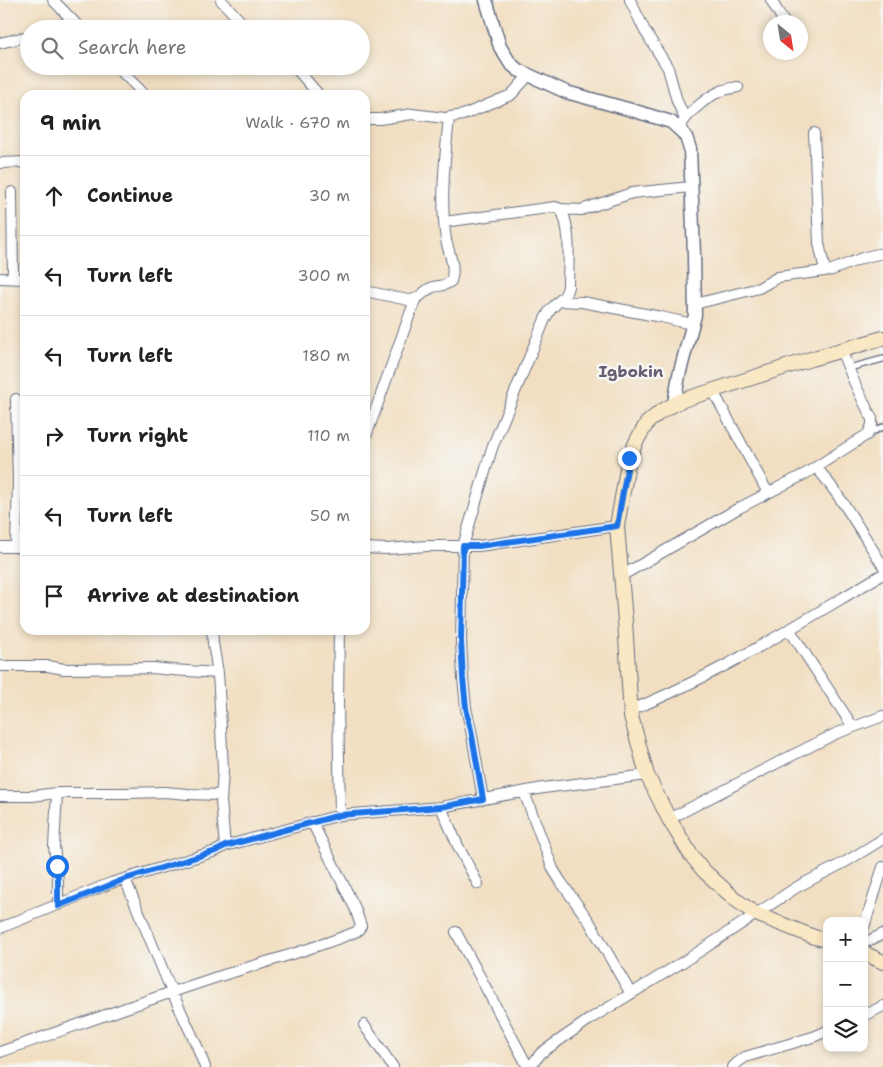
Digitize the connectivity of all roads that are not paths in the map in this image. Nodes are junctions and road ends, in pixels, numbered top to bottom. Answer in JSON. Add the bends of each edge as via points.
{"nodes":[{"id":1,"x":53,"y":0,"type":"edge"},
{"id":2,"x":221,"y":0,"type":"edge"},
{"id":3,"x":486,"y":0,"type":"edge"},
{"id":4,"x":630,"y":0,"type":"edge"},
{"id":5,"x":771,"y":0,"type":"edge"},
{"id":6,"x":780,"y":15,"type":"edge"},
{"id":7,"x":72,"y":20,"type":"edge"},
{"id":8,"x":238,"y":20,"type":"edge"},
{"id":9,"x":20,"y":38,"type":"edge"},
{"id":10,"x":0,"y":43,"type":"edge"},
{"id":11,"x":125,"y":75,"type":"edge"},
{"id":12,"x":302,"y":75,"type":"edge"},
{"id":13,"x":529,"y":75,"type":"junction"},
{"id":14,"x":738,"y":87,"type":"dead end"},
{"id":15,"x":140,"y":90,"type":"edge"},
{"id":16,"x":315,"y":90,"type":"edge"},
{"id":17,"x":449,"y":117,"type":"junction"},
{"id":18,"x":370,"y":120,"type":"edge"},
{"id":19,"x":682,"y":124,"type":"junction"},
{"id":20,"x":814,"y":133,"type":"dead end"},
{"id":21,"x":20,"y":162,"type":"edge"},
{"id":22,"x":0,"y":163,"type":"edge"},
{"id":23,"x":691,"y":187,"type":"junction"},
{"id":24,"x":12,"y":192,"type":"dead end"},
{"id":25,"x":561,"y":209,"type":"junction"},
{"id":26,"x":581,"y":210,"type":"junction"},
{"id":27,"x":444,"y":222,"type":"junction"},
{"id":28,"x":567,"y":227,"type":"junction"},
{"id":29,"x":883,"y":253,"type":"edge"},
{"id":30,"x":825,"y":271,"type":"junction"},
{"id":31,"x":0,"y":278,"type":"edge"},
{"id":32,"x":13,"y":278,"type":"junction"},
{"id":33,"x":20,"y":279,"type":"edge"},
{"id":34,"x":370,"y":292,"type":"edge"},
{"id":35,"x":415,"y":300,"type":"junction"},
{"id":36,"x":559,"y":301,"type":"junction"},
{"id":37,"x":695,"y":304,"type":"junction"},
{"id":38,"x":692,"y":324,"type":"junction"},
{"id":39,"x":883,"y":338,"type":"edge"},
{"id":40,"x":841,"y":350,"type":"junction"},
{"id":41,"x":883,"y":360,"type":"edge"},
{"id":42,"x":849,"y":368,"type":"junction"},
{"id":43,"x":713,"y":391,"type":"junction"},
{"id":44,"x":16,"y":399,"type":"dead end"},
{"id":45,"x":674,"y":404,"type":"junction"},
{"id":46,"x":872,"y":419,"type":"junction"},
{"id":47,"x":370,"y":425,"type":"edge"},
{"id":48,"x":883,"y":426,"type":"edge"},
{"id":49,"x":868,"y":434,"type":"junction"},
{"id":50,"x":816,"y":467,"type":"junction"},
{"id":51,"x":768,"y":493,"type":"junction"},
{"id":52,"x":617,"y":526,"type":"junction"},
{"id":53,"x":463,"y":546,"type":"junction"},
{"id":54,"x":0,"y":547,"type":"edge"},
{"id":55,"x":20,"y":547,"type":"edge"},
{"id":56,"x":370,"y":548,"type":"edge"},
{"id":57,"x":883,"y":566,"type":"edge"},
{"id":58,"x":883,"y":574,"type":"edge"},
{"id":59,"x":622,"y":576,"type":"junction"},
{"id":60,"x":789,"y":629,"type":"junction"},
{"id":61,"x":212,"y":635,"type":"edge"},
{"id":62,"x":339,"y":635,"type":"edge"},
{"id":63,"x":0,"y":666,"type":"edge"},
{"id":64,"x":218,"y":673,"type":"junction"},
{"id":65,"x":631,"y":710,"type":"junction"},
{"id":66,"x":883,"y":716,"type":"edge"},
{"id":67,"x":853,"y":727,"type":"junction"},
{"id":68,"x":647,"y":775,"type":"junction"},
{"id":69,"x":524,"y":792,"type":"junction"},
{"id":70,"x":57,"y":793,"type":"junction"},
{"id":71,"x":221,"y":795,"type":"junction"},
{"id":72,"x":0,"y":796,"type":"edge"},
{"id":73,"x":483,"y":799,"type":"junction"},
{"id":74,"x":441,"y":807,"type":"junction"},
{"id":75,"x":340,"y":815,"type":"junction"},
{"id":76,"x":670,"y":819,"type":"junction"},
{"id":77,"x":312,"y":822,"type":"junction"},
{"id":78,"x":883,"y":839,"type":"edge"},
{"id":79,"x":225,"y":846,"type":"junction"},
{"id":80,"x":883,"y":867,"type":"edge"},
{"id":81,"x":125,"y":879,"type":"junction"},
{"id":82,"x":478,"y":884,"type":"dead end"},
{"id":83,"x":58,"y":906,"type":"junction"},
{"id":84,"x":756,"y":914,"type":"junction"},
{"id":85,"x":867,"y":917,"type":"edge"},
{"id":86,"x":0,"y":928,"type":"edge"},
{"id":87,"x":456,"y":932,"type":"dead end"},
{"id":88,"x":883,"y":934,"type":"edge"},
{"id":89,"x":823,"y":939,"type":"edge"},
{"id":90,"x":868,"y":941,"type":"edge"},
{"id":91,"x":868,"y":955,"type":"edge"},
{"id":92,"x":883,"y":962,"type":"edge"},
{"id":93,"x":172,"y":992,"type":"junction"},
{"id":94,"x":631,"y":994,"type":"junction"},
{"id":95,"x":883,"y":1006,"type":"edge"},
{"id":96,"x":868,"y":1014,"type":"edge"},
{"id":97,"x":364,"y":1025,"type":"dead end"},
{"id":98,"x":823,"y":1033,"type":"edge"},
{"id":99,"x":0,"y":1052,"type":"edge"},
{"id":100,"x":204,"y":1067,"type":"edge"},
{"id":101,"x":393,"y":1067,"type":"edge"},
{"id":102,"x":529,"y":1067,"type":"edge"},
{"id":103,"x":733,"y":1067,"type":"edge"}],
"edges":[{"from":1,"to":7,"type":"street"},
{"from":2,"to":8,"type":"street"},
{"from":3,"to":13,"type":"street","via":[[500,47],[510,63]]},
{"from":4,"to":19,"type":"street","via":[[644,31],[668,68]]},
{"from":5,"to":6,"type":"street"},
{"from":9,"to":10,"type":"street"},
{"from":11,"to":15,"type":"street"},
{"from":12,"to":16,"type":"street"},
{"from":13,"to":17,"type":"street","via":[[511,95],[463,115]]},
{"from":13,"to":19,"type":"street","via":[[566,92]]},
{"from":14,"to":19,"type":"street","via":[[718,92]]},
{"from":17,"to":18,"type":"street","via":[[412,114]]},
{"from":17,"to":27,"type":"street"},
{"from":19,"to":23,"type":"street","via":[[690,149]]},
{"from":20,"to":30,"type":"street","via":[[819,243]]},
{"from":21,"to":22,"type":"street"},
{"from":23,"to":26,"type":"street","via":[[632,193]]},
{"from":23,"to":37,"type":"street"},
{"from":24,"to":32,"type":"street"},
{"from":25,"to":26,"type":"street"},
{"from":25,"to":27,"type":"street"},
{"from":25,"to":28,"type":"street"},
{"from":26,"to":28,"type":"street"},
{"from":27,"to":35,"type":"street","via":[[454,269],[451,281],[432,287]]},
{"from":28,"to":36,"type":"street","via":[[568,287]]},
{"from":29,"to":30,"type":"street"},
{"from":30,"to":37,"type":"street","via":[[778,277],[759,288]]},
{"from":31,"to":32,"type":"street"},
{"from":32,"to":33,"type":"street"},
{"from":34,"to":35,"type":"street"},
{"from":35,"to":47,"type":"street"},
{"from":36,"to":38,"type":"street","via":[[582,302]]},
{"from":36,"to":53,"type":"street","via":[[550,310],[492,448]]},
{"from":37,"to":38,"type":"street"},
{"from":38,"to":45,"type":"street"},
{"from":39,"to":40,"type":"main road"},
{"from":40,"to":42,"type":"street"},
{"from":40,"to":43,"type":"main road"},
{"from":41,"to":42,"type":"lane"},
{"from":42,"to":46,"type":"street"},
{"from":43,"to":45,"type":"main road"},
{"from":43,"to":51,"type":"street"},
{"from":44,"to":55,"type":"street"},
{"from":45,"to":52,"type":"main road","via":[[647,423],[637,440],[629,458]]},
{"from":46,"to":48,"type":"lane"},
{"from":46,"to":49,"type":"street"},
{"from":48,"to":49,"type":"lane"},
{"from":49,"to":50,"type":"street"},
{"from":50,"to":51,"type":"street"},
{"from":50,"to":57,"type":"street"},
{"from":51,"to":59,"type":"street"},
{"from":52,"to":53,"type":"street"},
{"from":52,"to":59,"type":"main road"},
{"from":53,"to":56,"type":"street"},
{"from":53,"to":73,"type":"street","via":[[463,678]]},
{"from":54,"to":55,"type":"street"},
{"from":58,"to":60,"type":"street"},
{"from":59,"to":65,"type":"main road"},
{"from":60,"to":65,"type":"street","via":[[742,657]]},
{"from":60,"to":67,"type":"street"},
{"from":61,"to":64,"type":"street"},
{"from":62,"to":75,"type":"street"},
{"from":63,"to":64,"type":"street","via":[[153,668]]},
{"from":64,"to":71,"type":"street","via":[[223,770]]},
{"from":65,"to":68,"type":"main road"},
{"from":66,"to":67,"type":"street"},
{"from":67,"to":76,"type":"street"},
{"from":68,"to":69,"type":"street"},
{"from":68,"to":76,"type":"main road"},
{"from":69,"to":73,"type":"street"},
{"from":69,"to":94,"type":"street","via":[[553,869],[589,921]]},
{"from":70,"to":71,"type":"street"},
{"from":70,"to":72,"type":"street"},
{"from":70,"to":83,"type":"street","via":[[54,846]]},
{"from":71,"to":79,"type":"street"},
{"from":73,"to":74,"type":"street"},
{"from":74,"to":75,"type":"street"},
{"from":74,"to":82,"type":"street"},
{"from":75,"to":77,"type":"street"},
{"from":76,"to":84,"type":"main road","via":[[704,871]]},
{"from":77,"to":79,"type":"street"},
{"from":77,"to":93,"type":"street","via":[[354,908],[361,926],[358,931]]},
{"from":78,"to":84,"type":"street"},
{"from":79,"to":81,"type":"street"},
{"from":80,"to":85,"type":"street"},
{"from":81,"to":83,"type":"street"},
{"from":81,"to":93,"type":"street"},
{"from":83,"to":86,"type":"street"},
{"from":84,"to":89,"type":"main road"},
{"from":84,"to":94,"type":"street"},
{"from":87,"to":102,"type":"street"},
{"from":88,"to":90,"type":"street"},
{"from":91,"to":92,"type":"main road"},
{"from":93,"to":99,"type":"street"},
{"from":93,"to":100,"type":"street"},
{"from":94,"to":102,"type":"street","via":[[541,1053]]},
{"from":95,"to":96,"type":"street"},
{"from":97,"to":101,"type":"street"},
{"from":98,"to":103,"type":"street","via":[[745,1057]]}]}
